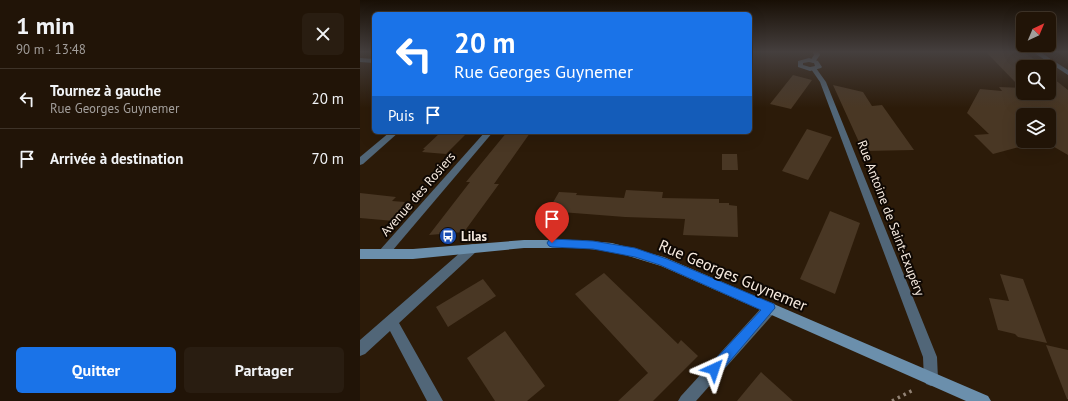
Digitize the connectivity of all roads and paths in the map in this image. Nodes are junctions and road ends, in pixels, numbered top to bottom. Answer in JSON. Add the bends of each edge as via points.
{"nodes":[{"id":1,"x":816,"y":71,"type":"edge"},
{"id":2,"x":393,"y":134,"type":"edge"},
{"id":3,"x":486,"y":134,"type":"edge"},
{"id":4,"x":360,"y":162,"type":"edge"},
{"id":5,"x":473,"y":248,"type":"junction"},
{"id":6,"x":360,"y":254,"type":"edge"},
{"id":7,"x":383,"y":254,"type":"junction"},
{"id":8,"x":770,"y":308,"type":"junction"},
{"id":9,"x":391,"y":321,"type":"junction"},
{"id":10,"x":360,"y":349,"type":"edge"},
{"id":11,"x":931,"y":379,"type":"junction"},
{"id":12,"x":435,"y":401,"type":"edge"},
{"id":13,"x":686,"y":401,"type":"edge"},
{"id":14,"x":892,"y":401,"type":"edge"},
{"id":15,"x":983,"y":401,"type":"edge"}],
"edges":[{"from":1,"to":11,"type":"street","name":"Rue Antoine de Saint-Exupéry","via":[[823,82],[930,357]]},
{"from":2,"to":4,"type":"street"},
{"from":3,"to":7,"type":"street","name":"Avenue des Rosiers"},
{"from":5,"to":7,"type":"main road","name":"Rue Georges Guynemer"},
{"from":5,"to":8,"type":"main road","name":"Rue Georges Guynemer","via":[[552,243],[612,247],[664,262]]},
{"from":5,"to":9,"type":"street"},
{"from":6,"to":7,"type":"main road","name":"Rue Georges Guynemer"},
{"from":8,"to":11,"type":"main road","name":"Rue Georges Guynemer"},
{"from":8,"to":13,"type":"street"},
{"from":9,"to":10,"type":"street"},
{"from":9,"to":12,"type":"street"},
{"from":11,"to":14,"type":"path"},
{"from":11,"to":15,"type":"main road","name":"Rue Georges Guynemer"}]}
